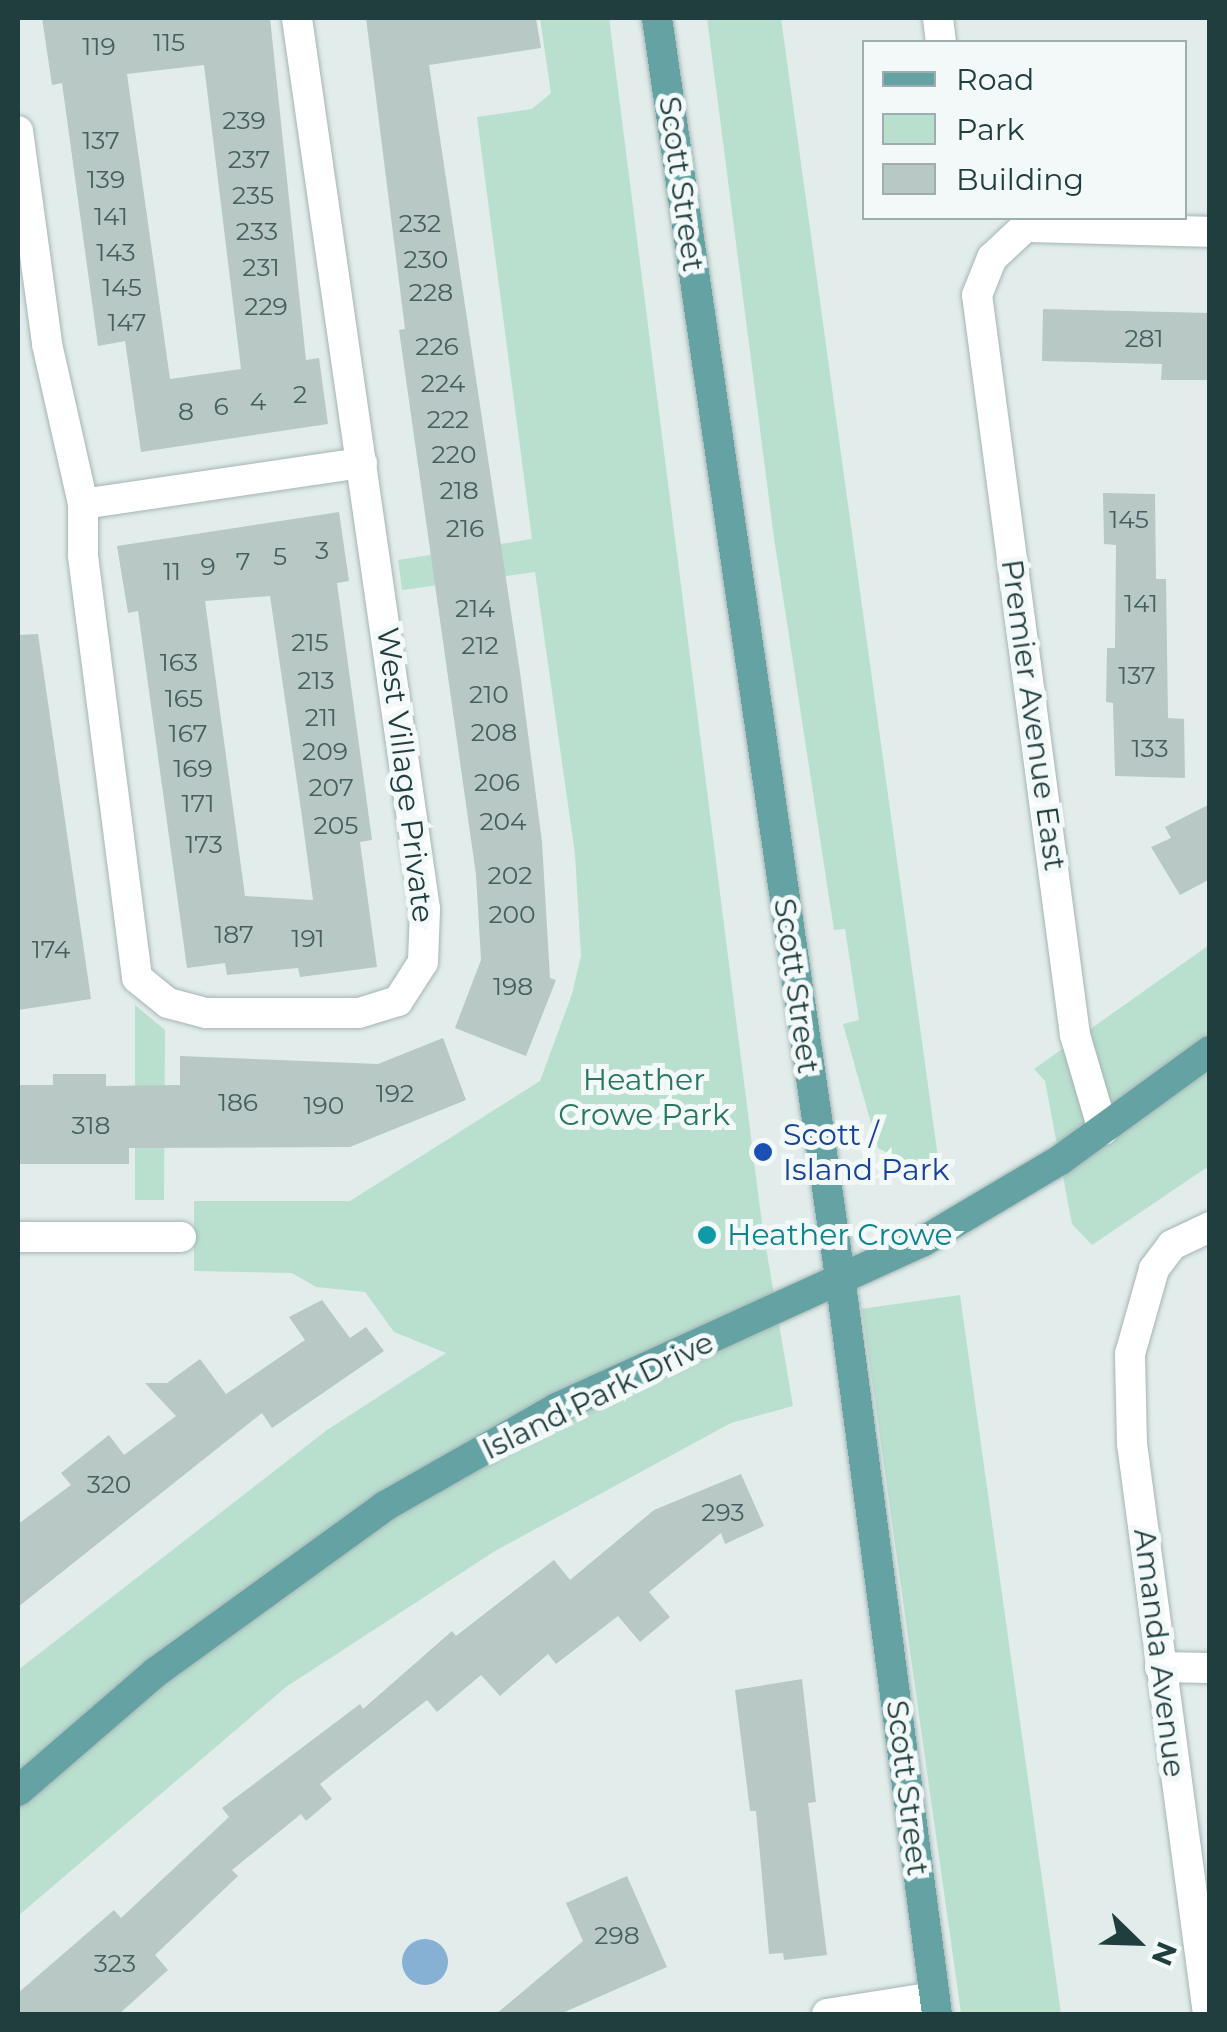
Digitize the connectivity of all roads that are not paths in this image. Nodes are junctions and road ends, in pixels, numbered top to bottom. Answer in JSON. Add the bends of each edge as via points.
{"nodes":[{"id":1,"x":297,"y":18,"type":"edge"},
{"id":2,"x":657,"y":18,"type":"edge"},
{"id":3,"x":18,"y":131,"type":"edge"},
{"id":4,"x":1210,"y":232,"type":"edge"},
{"id":5,"x":362,"y":463,"type":"junction"},
{"id":6,"x":84,"y":504,"type":"junction"},
{"id":7,"x":1210,"y":1051,"type":"edge"},
{"id":8,"x":1103,"y":1130,"type":"junction"},
{"id":9,"x":1210,"y":1228,"type":"edge"},
{"id":10,"x":18,"y":1237,"type":"edge"},
{"id":11,"x":182,"y":1237,"type":"dead end"},
{"id":12,"x":841,"y":1284,"type":"junction"},
{"id":13,"x":1160,"y":1667,"type":"junction"},
{"id":14,"x":1210,"y":1668,"type":"edge"},
{"id":15,"x":18,"y":1791,"type":"edge"},
{"id":16,"x":935,"y":2006,"type":"edge"},
{"id":17,"x":827,"y":2014,"type":"edge"},
{"id":18,"x":1208,"y":2014,"type":"edge"}],
"edges":[{"from":1,"to":5,"type":"street","name":"West Village Private"},
{"from":2,"to":12,"type":"main road","name":"Scott Street"},
{"from":3,"to":6,"type":"street","name":"West Village Private","via":[[47,344]]},
{"from":4,"to":8,"type":"street","name":"Premier Avenue East","via":[[1025,227],[992,258],[976,296],[1075,1035]]},
{"from":5,"to":6,"type":"street"},
{"from":5,"to":6,"type":"street","name":"West Village Private","via":[[418,839],[425,937],[422,962],[406,992],[359,1013],[206,1013],[168,1003],[137,978],[83,556]]},
{"from":7,"to":8,"type":"main road","name":"Island Park Drive"},
{"from":8,"to":12,"type":"main road","name":"Island Park Drive"},
{"from":9,"to":13,"type":"street","name":"Amanda Avenue","via":[[1172,1245],[1143,1291],[1130,1354]]},
{"from":10,"to":11,"type":"street"},
{"from":12,"to":15,"type":"main road","name":"Island Park Drive","via":[[557,1408],[385,1506],[156,1672]]},
{"from":12,"to":16,"type":"main road","name":"Scott Street"},
{"from":13,"to":14,"type":"street"},
{"from":13,"to":18,"type":"street","name":"Amanda Avenue"},
{"from":16,"to":17,"type":"street"}]}
